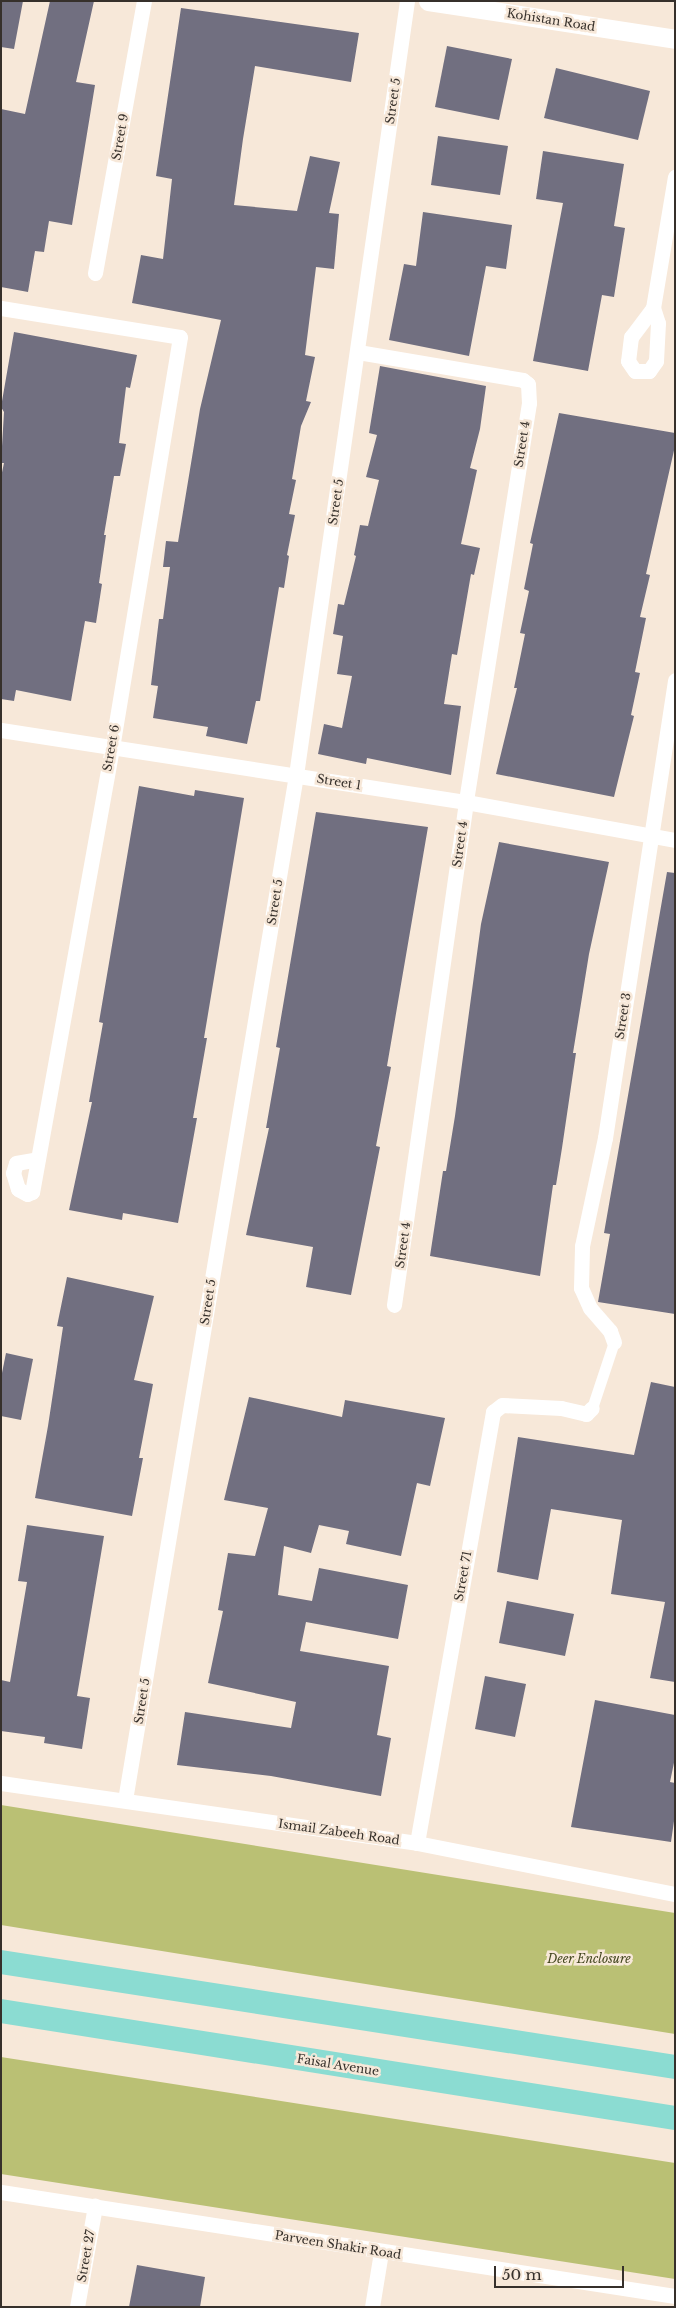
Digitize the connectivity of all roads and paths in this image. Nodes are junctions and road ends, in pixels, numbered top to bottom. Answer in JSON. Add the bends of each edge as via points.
{"nodes":[{"id":1,"x":144,"y":1,"type":"edge"},
{"id":2,"x":407,"y":1,"type":"edge"},
{"id":3,"x":428,"y":1,"type":"edge"},
{"id":4,"x":674,"y":38,"type":"edge"},
{"id":5,"x":675,"y":177,"type":"edge"},
{"id":6,"x":95,"y":273,"type":"dead end"},
{"id":7,"x":1,"y":308,"type":"edge"},
{"id":8,"x":653,"y":308,"type":"dead end"},
{"id":9,"x":358,"y":352,"type":"junction"},
{"id":10,"x":675,"y":680,"type":"edge"},
{"id":11,"x":1,"y":730,"type":"edge"},
{"id":12,"x":112,"y":748,"type":"junction"},
{"id":13,"x":296,"y":775,"type":"junction"},
{"id":14,"x":466,"y":802,"type":"junction"},
{"id":15,"x":651,"y":836,"type":"junction"},
{"id":16,"x":675,"y":840,"type":"edge"},
{"id":17,"x":38,"y":1159,"type":"dead end"},
{"id":18,"x":394,"y":1305,"type":"dead end"},
{"id":19,"x":614,"y":1342,"type":"joint"},
{"id":20,"x":592,"y":1408,"type":"joint"},
{"id":21,"x":1,"y":1783,"type":"edge"},
{"id":22,"x":125,"y":1800,"type":"junction"},
{"id":23,"x":417,"y":1844,"type":"junction"},
{"id":24,"x":675,"y":1894,"type":"edge"},
{"id":25,"x":1,"y":1962,"type":"edge"},
{"id":26,"x":1,"y":2011,"type":"edge"},
{"id":27,"x":675,"y":2067,"type":"edge"},
{"id":28,"x":675,"y":2118,"type":"edge"},
{"id":29,"x":1,"y":2192,"type":"edge"},
{"id":30,"x":95,"y":2206,"type":"junction"},
{"id":31,"x":381,"y":2252,"type":"junction"},
{"id":32,"x":672,"y":2299,"type":"edge"},
{"id":33,"x":77,"y":2307,"type":"edge"},
{"id":34,"x":372,"y":2307,"type":"edge"}],
"edges":[{"from":1,"to":6,"type":"street","name":"Street 9"},
{"from":2,"to":9,"type":"street","name":"Street 5"},
{"from":3,"to":4,"type":"street","name":"Kohistan Road"},
{"from":5,"to":8,"type":"street"},
{"from":7,"to":12,"type":"street","name":"Street 6","via":[[180,337]]},
{"from":9,"to":13,"type":"street","name":"Street 5"},
{"from":9,"to":14,"type":"street","name":"Street 4","via":[[523,380],[528,384],[528,403]]},
{"from":10,"to":15,"type":"street","name":"Street 3"},
{"from":11,"to":12,"type":"street","name":"Street 1"},
{"from":12,"to":13,"type":"street","name":"Street 1"},
{"from":12,"to":17,"type":"street","name":"Street 6"},
{"from":13,"to":14,"type":"street","name":"Street 1"},
{"from":13,"to":22,"type":"street","name":"Street 5"},
{"from":14,"to":15,"type":"street","name":"Street 1"},
{"from":14,"to":18,"type":"street","name":"Street 4"},
{"from":15,"to":16,"type":"street","name":"Street 1"},
{"from":15,"to":19,"type":"street","name":"Street 3","via":[[606,1138],[582,1246],[581,1288],[590,1308],[610,1331]]},
{"from":19,"to":20,"type":"street"},
{"from":20,"to":23,"type":"street","name":"Street 71","via":[[586,1414],[561,1408],[502,1405],[493,1412]]},
{"from":21,"to":22,"type":"street","name":"Ismail Zabeeh Road"},
{"from":22,"to":23,"type":"street","name":"Ismail Zabeeh Road"},
{"from":23,"to":24,"type":"street","name":"Ismail Zabeeh Road"},
{"from":25,"to":27,"type":"main road"},
{"from":26,"to":28,"type":"main road","name":"Faisal Avenue"},
{"from":29,"to":30,"type":"street","name":"Parveen Shakir Road"},
{"from":30,"to":31,"type":"street","name":"Parveen Shakir Road"},
{"from":30,"to":33,"type":"street","name":"Street 27"},
{"from":31,"to":32,"type":"street","name":"Parveen Shakir Road"},
{"from":31,"to":34,"type":"street"}]}
